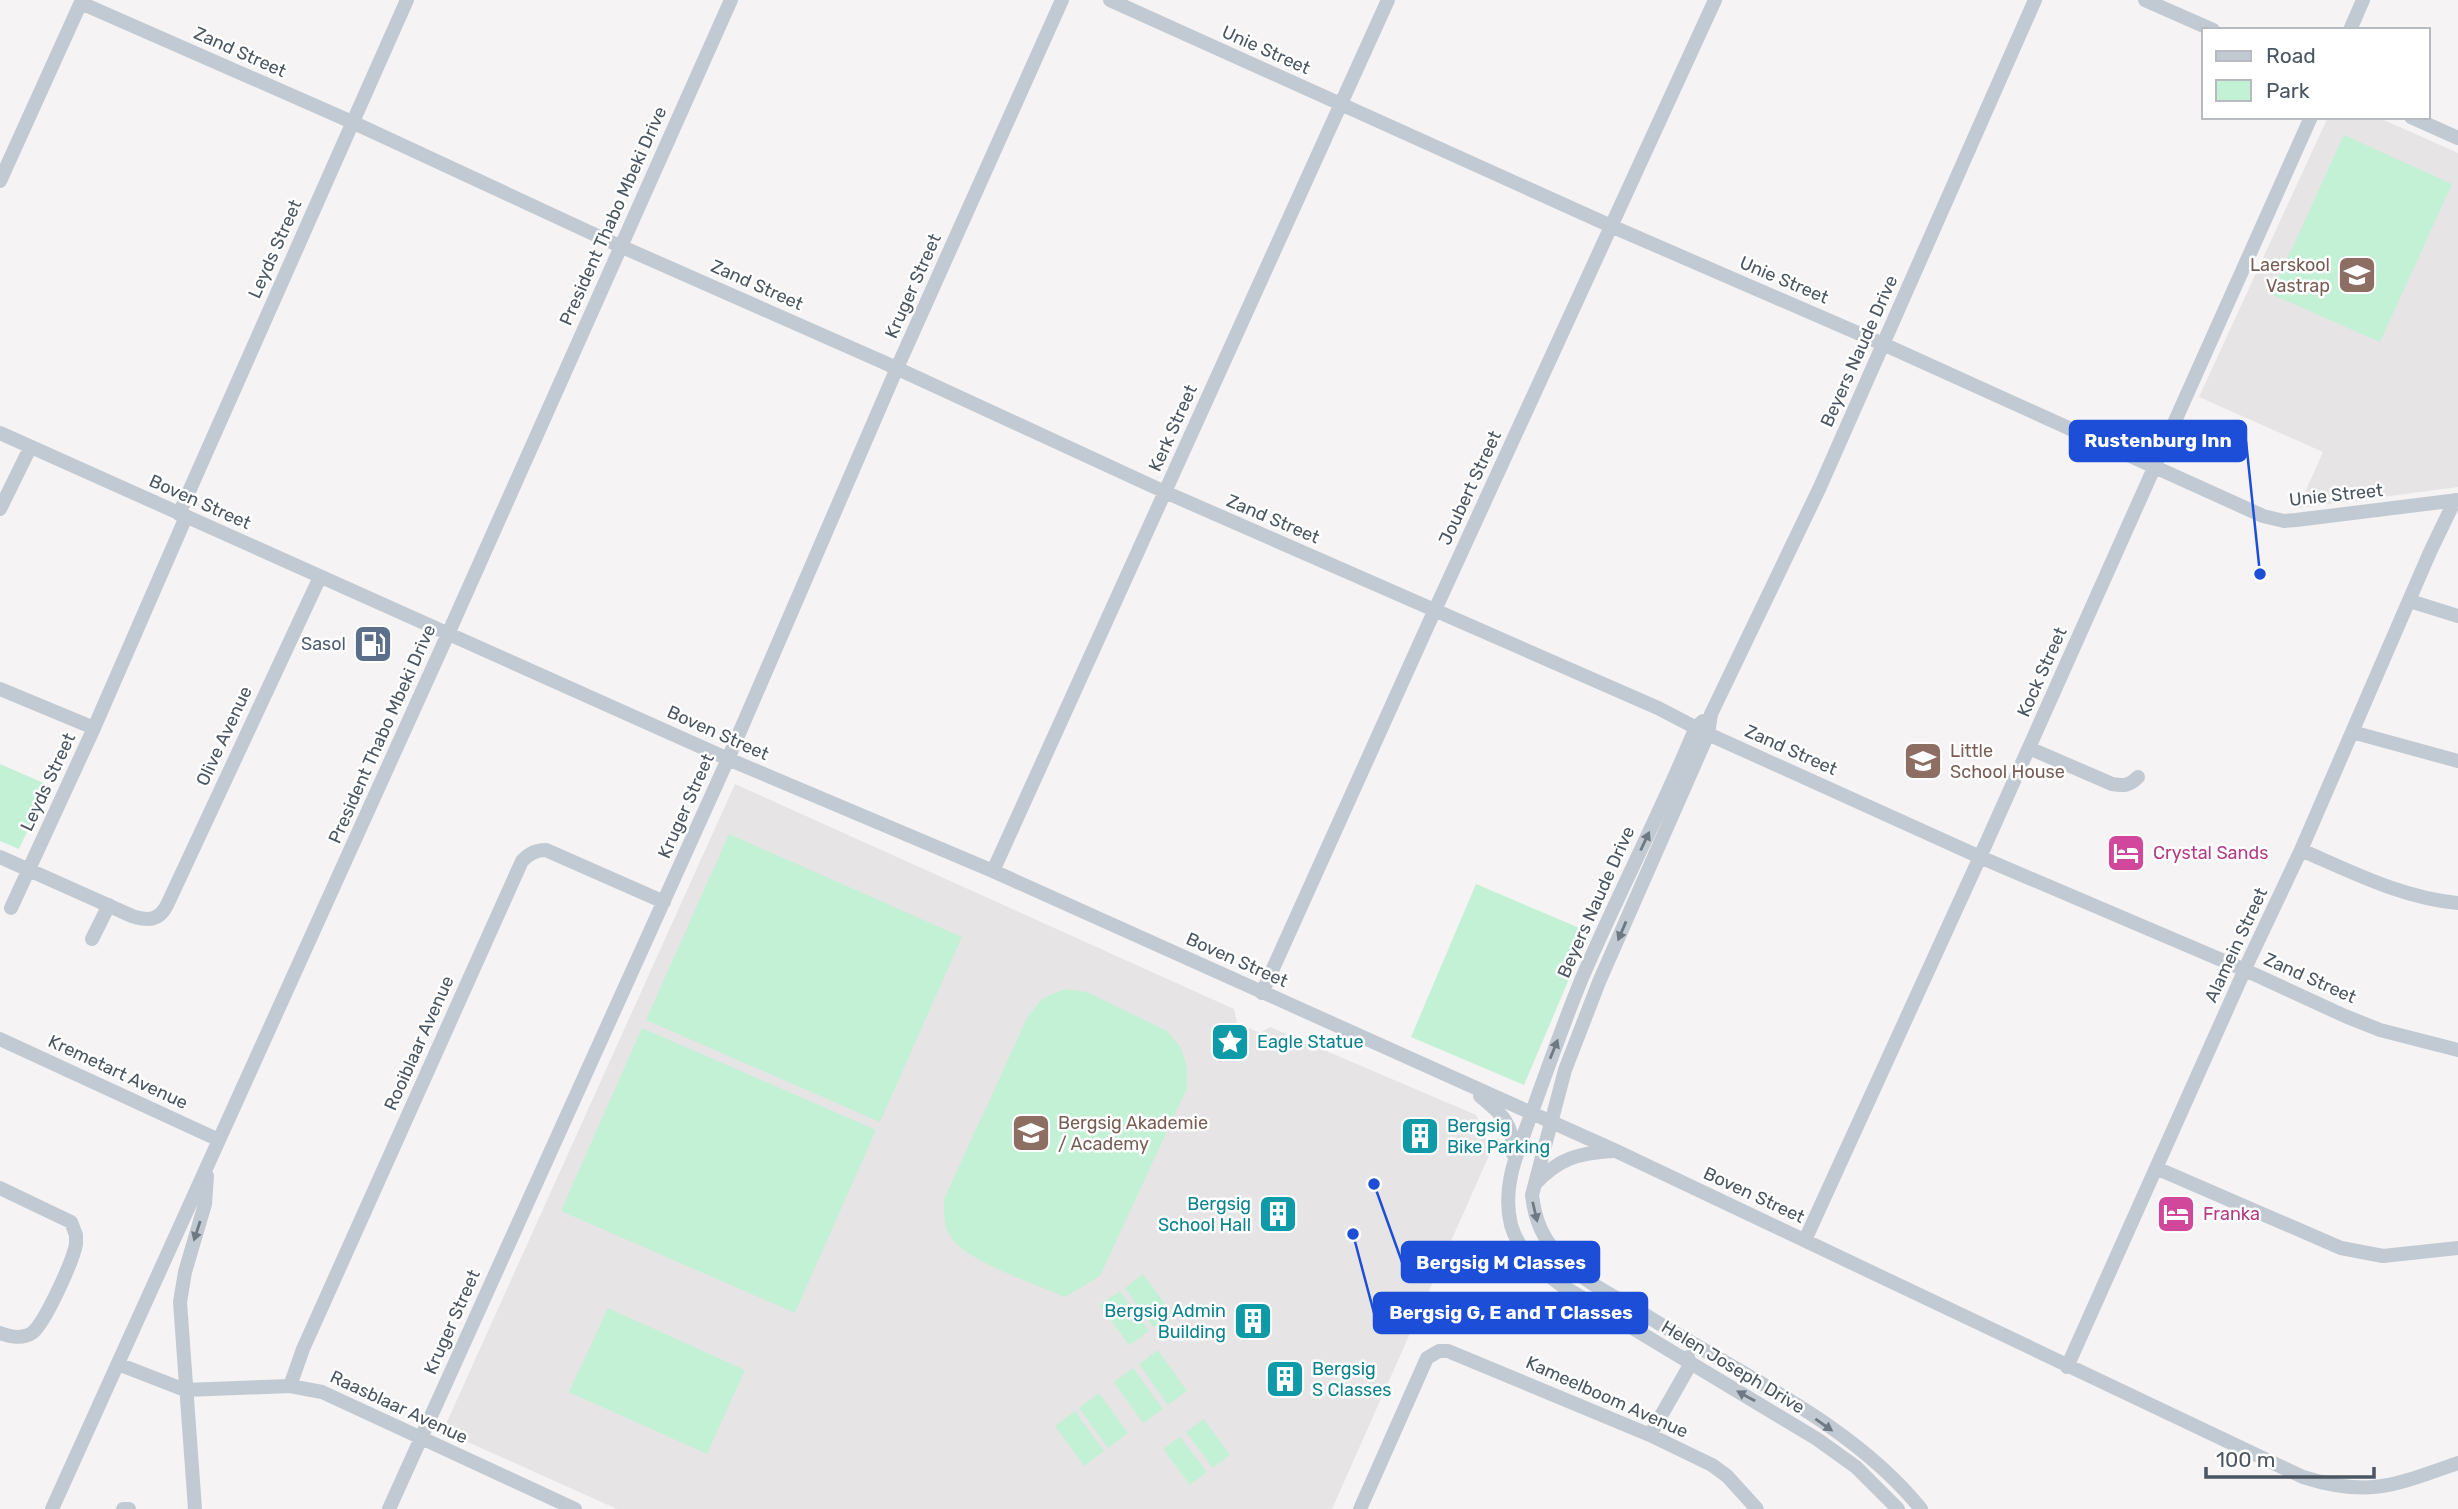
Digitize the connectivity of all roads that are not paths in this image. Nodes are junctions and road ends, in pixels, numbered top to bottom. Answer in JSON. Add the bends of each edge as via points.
{"nodes":[{"id":1,"x":407,"y":0,"type":"edge"},
{"id":2,"x":731,"y":0,"type":"edge"},
{"id":3,"x":1062,"y":0,"type":"edge"},
{"id":4,"x":1110,"y":0,"type":"edge"},
{"id":5,"x":1388,"y":0,"type":"edge"},
{"id":6,"x":1715,"y":0,"type":"edge"},
{"id":7,"x":2035,"y":0,"type":"edge"},
{"id":8,"x":2145,"y":0,"type":"edge"},
{"id":9,"x":2363,"y":0,"type":"edge"},
{"id":10,"x":81,"y":2,"type":"edge"},
{"id":11,"x":2208,"y":28,"type":"edge"},
{"id":12,"x":2351,"y":28,"type":"edge"},
{"id":13,"x":1341,"y":105,"type":"junction"},
{"id":14,"x":2310,"y":119,"type":"edge"},
{"id":15,"x":2415,"y":119,"type":"edge"},
{"id":16,"x":352,"y":122,"type":"junction"},
{"id":17,"x":2458,"y":138,"type":"edge"},
{"id":18,"x":0,"y":181,"type":"edge"},
{"id":19,"x":1611,"y":226,"type":"junction"},
{"id":20,"x":621,"y":246,"type":"junction"},
{"id":21,"x":1883,"y":344,"type":"junction"},
{"id":22,"x":897,"y":368,"type":"junction"},
{"id":23,"x":0,"y":433,"type":"edge"},
{"id":24,"x":30,"y":448,"type":"junction"},
{"id":25,"x":2155,"y":468,"type":"junction"},
{"id":26,"x":1165,"y":492,"type":"junction"},
{"id":27,"x":2457,"y":500,"type":"edge"},
{"id":28,"x":0,"y":509,"type":"edge"},
{"id":29,"x":183,"y":516,"type":"junction"},
{"id":30,"x":320,"y":577,"type":"junction"},
{"id":31,"x":2410,"y":601,"type":"junction"},
{"id":32,"x":1435,"y":610,"type":"junction"},
{"id":33,"x":2458,"y":616,"type":"edge"},
{"id":34,"x":448,"y":634,"type":"junction"},
{"id":35,"x":0,"y":689,"type":"edge"},
{"id":36,"x":94,"y":729,"type":"junction"},
{"id":37,"x":1702,"y":731,"type":"junction"},
{"id":38,"x":2352,"y":732,"type":"junction"},
{"id":39,"x":2029,"y":748,"type":"junction"},
{"id":40,"x":728,"y":759,"type":"junction"},
{"id":41,"x":2458,"y":761,"type":"edge"},
{"id":42,"x":2138,"y":778,"type":"dead end"},
{"id":43,"x":2301,"y":850,"type":"junction"},
{"id":44,"x":0,"y":857,"type":"edge"},
{"id":45,"x":1980,"y":857,"type":"junction"},
{"id":46,"x":28,"y":869,"type":"junction"},
{"id":47,"x":993,"y":871,"type":"junction"},
{"id":48,"x":664,"y":902,"type":"junction"},
{"id":49,"x":2458,"y":903,"type":"edge"},
{"id":50,"x":109,"y":905,"type":"junction"},
{"id":51,"x":11,"y":908,"type":"dead end"},
{"id":52,"x":92,"y":939,"type":"dead end"},
{"id":53,"x":2245,"y":970,"type":"junction"},
{"id":54,"x":1262,"y":993,"type":"junction"},
{"id":55,"x":0,"y":1039,"type":"edge"},
{"id":56,"x":2458,"y":1049,"type":"edge"},
{"id":57,"x":1462,"y":1082,"type":"junction"},
{"id":58,"x":1531,"y":1114,"type":"junction"},
{"id":59,"x":1550,"y":1122,"type":"junction"},
{"id":60,"x":219,"y":1140,"type":"junction"},
{"id":61,"x":1614,"y":1150,"type":"junction"},
{"id":62,"x":1513,"y":1160,"type":"junction"},
{"id":63,"x":208,"y":1165,"type":"junction"},
{"id":64,"x":2155,"y":1168,"type":"junction"},
{"id":65,"x":1533,"y":1187,"type":"junction"},
{"id":66,"x":0,"y":1188,"type":"edge"},
{"id":67,"x":1805,"y":1240,"type":"junction"},
{"id":68,"x":2458,"y":1248,"type":"edge"},
{"id":69,"x":0,"y":1333,"type":"edge"},
{"id":70,"x":1682,"y":1339,"type":"junction"},
{"id":71,"x":118,"y":1364,"type":"junction"},
{"id":72,"x":1690,"y":1365,"type":"junction"},
{"id":73,"x":2067,"y":1367,"type":"junction"},
{"id":74,"x":290,"y":1386,"type":"junction"},
{"id":75,"x":185,"y":1390,"type":"junction"},
{"id":76,"x":1650,"y":1436,"type":"junction"},
{"id":77,"x":421,"y":1438,"type":"junction"},
{"id":78,"x":2458,"y":1463,"type":"edge"},
{"id":79,"x":52,"y":1509,"type":"edge"},
{"id":80,"x":123,"y":1509,"type":"edge"},
{"id":81,"x":130,"y":1509,"type":"edge"},
{"id":82,"x":195,"y":1509,"type":"edge"},
{"id":83,"x":389,"y":1509,"type":"edge"},
{"id":84,"x":575,"y":1509,"type":"edge"},
{"id":85,"x":1360,"y":1509,"type":"edge"},
{"id":86,"x":1757,"y":1509,"type":"edge"},
{"id":87,"x":1898,"y":1509,"type":"edge"},
{"id":88,"x":1921,"y":1509,"type":"edge"}],
"edges":[{"from":1,"to":16,"type":"street","name":"Leyds Street"},
{"from":2,"to":20,"type":"street","name":"President Thabo Mbeki Drive"},
{"from":3,"to":22,"type":"street","name":"Kruger Street"},
{"from":4,"to":13,"type":"street","name":"Unie Street"},
{"from":5,"to":13,"type":"street","name":"Kerk Street"},
{"from":6,"to":19,"type":"street","name":"Joubert Street"},
{"from":7,"to":21,"type":"street","name":"Beyers Naude Drive"},
{"from":8,"to":11,"type":"street"},
{"from":9,"to":12,"type":"street"},
{"from":10,"to":16,"type":"street","name":"Zand Street"},
{"from":10,"to":18,"type":"street"},
{"from":13,"to":19,"type":"street","name":"Unie Street"},
{"from":13,"to":26,"type":"street","name":"Kerk Street"},
{"from":14,"to":25,"type":"street","name":"Kock Street"},
{"from":15,"to":17,"type":"street"},
{"from":16,"to":20,"type":"street","name":"Zand Street"},
{"from":16,"to":29,"type":"street","name":"Leyds Street"},
{"from":19,"to":21,"type":"street","name":"Unie Street"},
{"from":19,"to":32,"type":"street","name":"Joubert Street"},
{"from":20,"to":22,"type":"street","name":"Zand Street"},
{"from":20,"to":34,"type":"street","name":"President Thabo Mbeki Drive"},
{"from":21,"to":25,"type":"street","name":"Unie Street"},
{"from":21,"to":37,"type":"street","name":"Beyers Naude Drive","via":[[1820,487]]},
{"from":22,"to":26,"type":"street","name":"Zand Street"},
{"from":22,"to":40,"type":"street","name":"Kruger Street"},
{"from":23,"to":24,"type":"street","name":"Boven Street"},
{"from":24,"to":28,"type":"street"},
{"from":24,"to":29,"type":"street","name":"Boven Street"},
{"from":25,"to":27,"type":"street","name":"Unie Street","via":[[2284,521]]},
{"from":25,"to":39,"type":"street","name":"Kock Street"},
{"from":26,"to":32,"type":"street","name":"Zand Street"},
{"from":26,"to":47,"type":"street","name":"Kerk Street"},
{"from":27,"to":31,"type":"street","name":"Alamein Street"},
{"from":29,"to":30,"type":"street","name":"Boven Street"},
{"from":29,"to":36,"type":"street","name":"Leyds Street"},
{"from":30,"to":34,"type":"street","name":"Boven Street"},
{"from":30,"to":50,"type":"street","name":"Olive Avenue","via":[[163,911],[153,920],[142,919]]},
{"from":31,"to":33,"type":"street"},
{"from":31,"to":38,"type":"street","name":"Alamein Street"},
{"from":32,"to":37,"type":"street","name":"Zand Street"},
{"from":32,"to":54,"type":"street","name":"Joubert Street"},
{"from":34,"to":40,"type":"street","name":"Boven Street"},
{"from":34,"to":60,"type":"street","name":"President Thabo Mbeki Drive"},
{"from":35,"to":36,"type":"street"},
{"from":36,"to":46,"type":"street","name":"Leyds Street"},
{"from":37,"to":45,"type":"street","name":"Zand Street"},
{"from":58,"to":37,"type":"street","name":"Beyers Naude Drive","one_way":true,"via":[[1583,977]]},
{"from":37,"to":59,"type":"street","name":"Beyers Naude Drive","one_way":true,"via":[[1599,982]]},
{"from":38,"to":41,"type":"street"},
{"from":38,"to":43,"type":"street","name":"Alamein Street"},
{"from":39,"to":42,"type":"street","via":[[2112,784],[2123,786]]},
{"from":39,"to":45,"type":"street","name":"Kock Street"},
{"from":40,"to":47,"type":"street","name":"Boven Street"},
{"from":40,"to":48,"type":"street","name":"Kruger Street"},
{"from":43,"to":49,"type":"street","via":[[2396,890]]},
{"from":43,"to":53,"type":"street","name":"Alamein Street"},
{"from":44,"to":46,"type":"street"},
{"from":45,"to":53,"type":"street","name":"Zand Street"},
{"from":45,"to":67,"type":"street","name":"Kock Street"},
{"from":46,"to":50,"type":"street"},
{"from":46,"to":51,"type":"street","name":"Leyds Street"},
{"from":47,"to":54,"type":"street","name":"Boven Street"},
{"from":48,"to":74,"type":"street","name":"Rooiblaar Avenue","via":[[546,850],[522,861]]},
{"from":48,"to":77,"type":"street","name":"Kruger Street"},
{"from":50,"to":52,"type":"street"},
{"from":53,"to":56,"type":"street","name":"Zand Street","via":[[2380,1030]]},
{"from":53,"to":64,"type":"street","name":"Alamein Street"},
{"from":54,"to":57,"type":"street","name":"Boven Street"},
{"from":55,"to":60,"type":"street","name":"Kremetart Avenue"},
{"from":57,"to":58,"type":"street","name":"Boven Street"},
{"from":57,"to":62,"type":"street","via":[[1506,1119]]},
{"from":58,"to":59,"type":"street","name":"Boven Street"},
{"from":58,"to":62,"type":"street","name":"Helen Joseph Drive"},
{"from":59,"to":61,"type":"street","name":"Boven Street"},
{"from":59,"to":65,"type":"street","name":"Helen Joseph Drive"},
{"from":60,"to":63,"type":"street","name":"President Thabo Mbeki Drive"},
{"from":61,"to":65,"type":"street","via":[[1564,1160]]},
{"from":61,"to":67,"type":"street","name":"Boven Street"},
{"from":62,"to":72,"type":"street","name":"Helen Joseph Drive","via":[[1508,1200],[1511,1226],[1536,1266]]},
{"from":63,"to":71,"type":"street"},
{"from":63,"to":75,"type":"street","name":"President Thabo Mbeki Drive","one_way":true,"via":[[205,1204],[180,1302]]},
{"from":64,"to":68,"type":"street","via":[[2341,1248],[2383,1256]]},
{"from":64,"to":73,"type":"street","name":"Alamein Street"},
{"from":65,"to":70,"type":"street","name":"Helen Joseph Drive","one_way":true,"via":[[1534,1214],[1544,1238],[1564,1262]]},
{"from":66,"to":69,"type":"street","via":[[71,1222],[76,1235],[74,1253],[44,1318],[30,1334],[10,1337]]},
{"from":67,"to":73,"type":"street","name":"Boven Street"},
{"from":70,"to":72,"type":"street"},
{"from":70,"to":88,"type":"street","name":"Helen Joseph Drive","one_way":true,"via":[[1801,1408],[1864,1452]]},
{"from":71,"to":75,"type":"street","name":"Raasblaar Avenue"},
{"from":71,"to":79,"type":"street"},
{"from":72,"to":76,"type":"street"},
{"from":87,"to":72,"type":"street","name":"Helen Joseph Drive","one_way":true,"via":[[1856,1467],[1817,1439]]},
{"from":73,"to":78,"type":"street","name":"Boven Street","via":[[2278,1466],[2331,1486],[2390,1486]]},
{"from":74,"to":75,"type":"street","name":"Raasblaar Avenue"},
{"from":74,"to":77,"type":"street","name":"Raasblaar Avenue","via":[[321,1392]]},
{"from":75,"to":82,"type":"street","name":"President Thabo Mbeki Drive"},
{"from":76,"to":85,"type":"street","name":"Kameelboom Avenue","via":[[1459,1354],[1439,1352],[1427,1358]]},
{"from":76,"to":86,"type":"street","name":"Kameelboom Avenue","via":[[1712,1465]]},
{"from":77,"to":83,"type":"street","name":"Kruger Street"},
{"from":77,"to":84,"type":"street","name":"Raasblaar Avenue"},
{"from":80,"to":81,"type":"street"}]}
